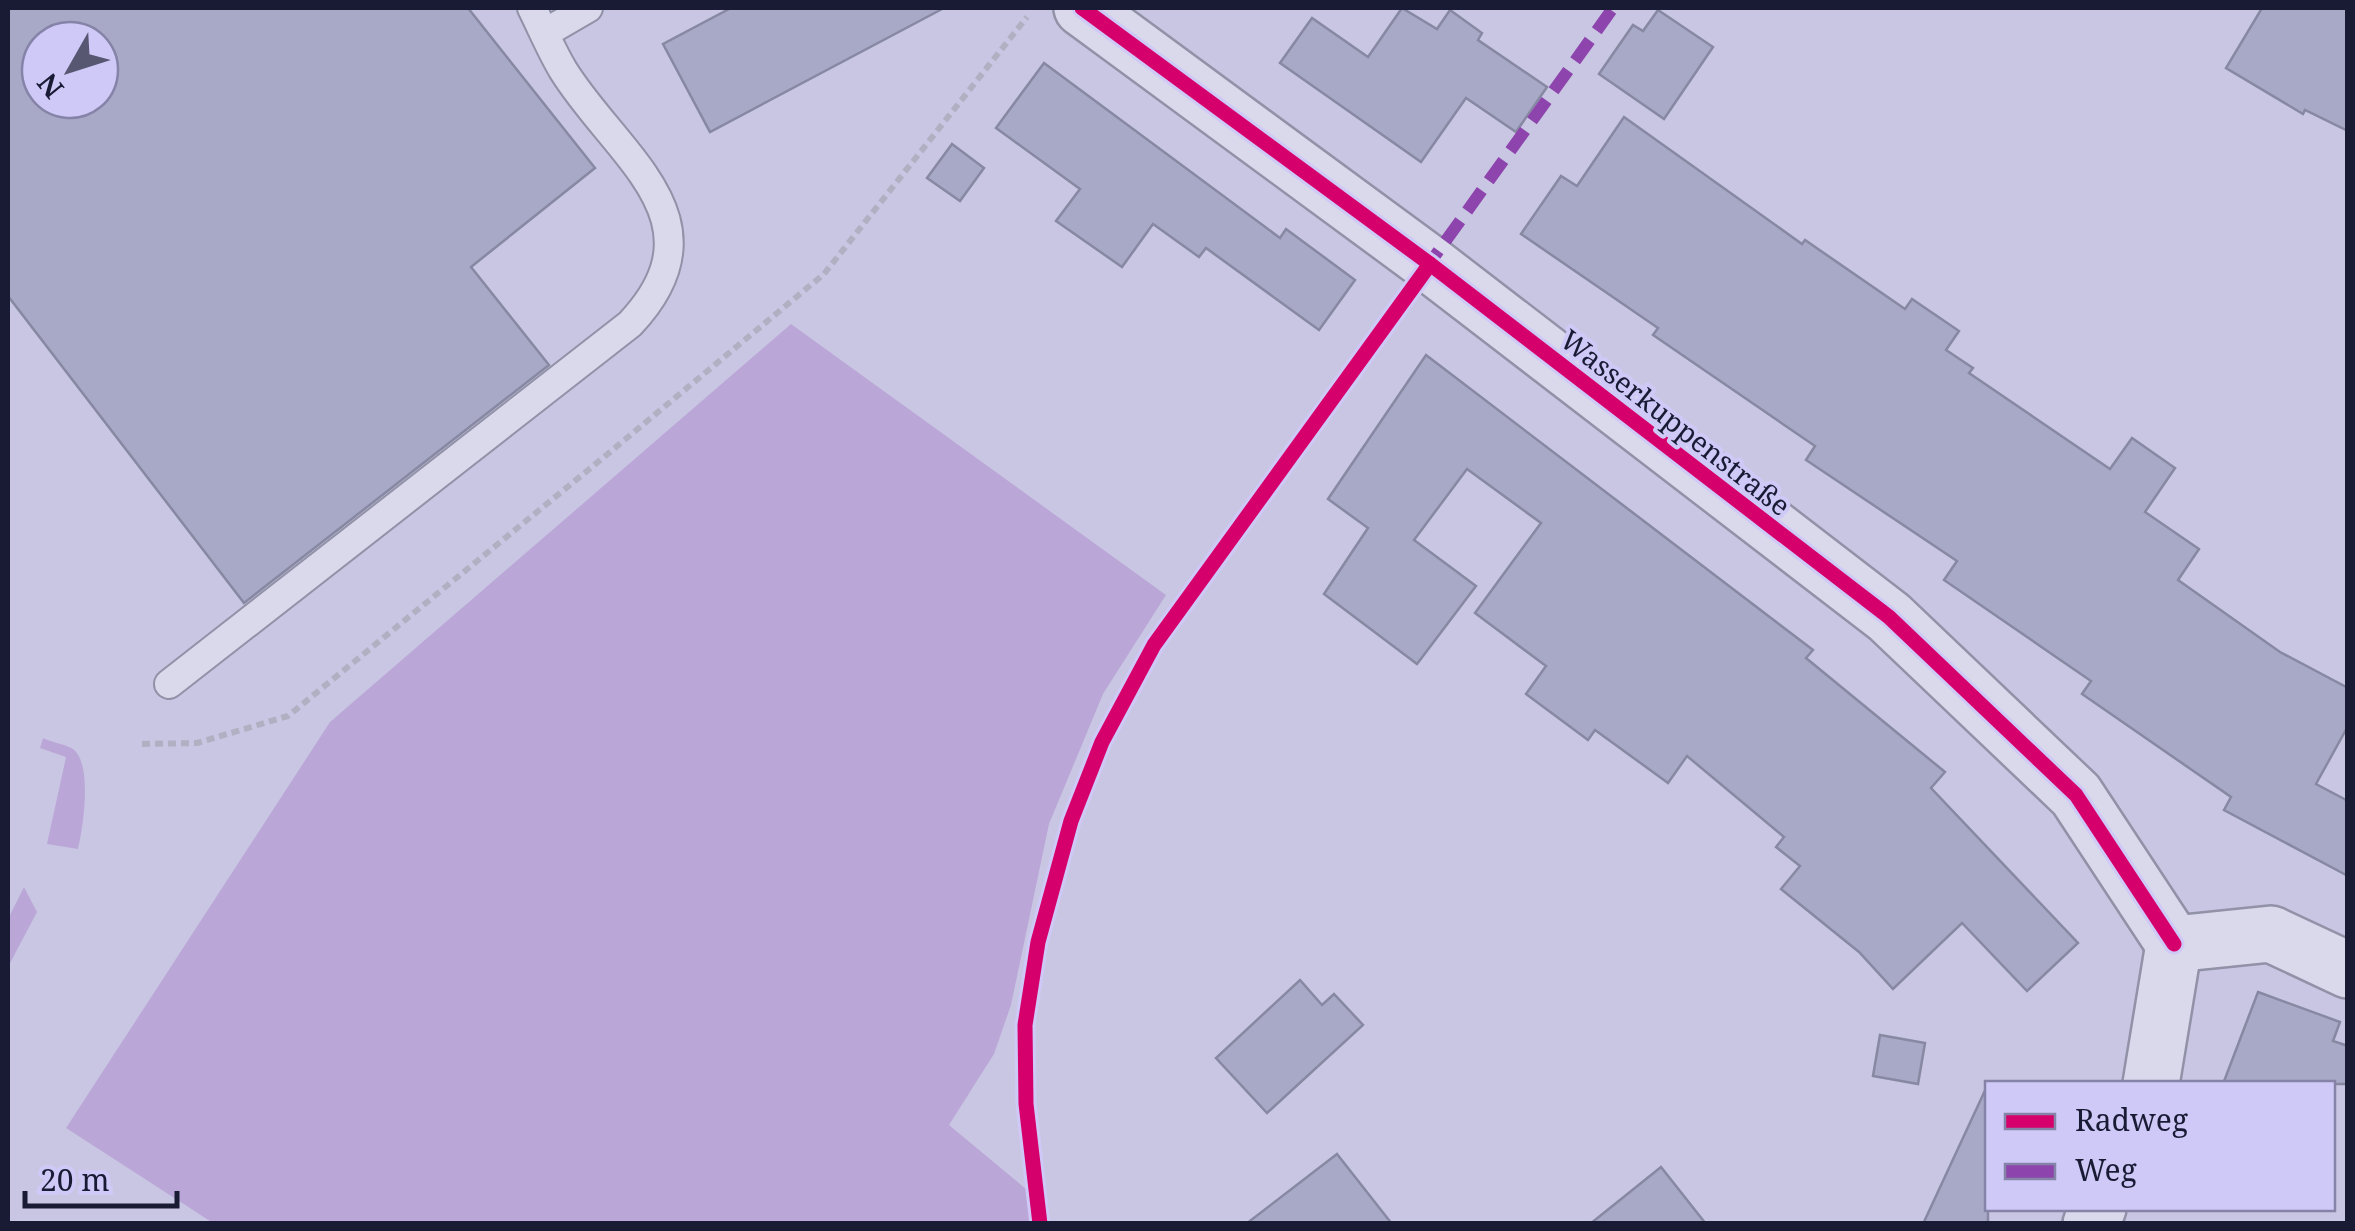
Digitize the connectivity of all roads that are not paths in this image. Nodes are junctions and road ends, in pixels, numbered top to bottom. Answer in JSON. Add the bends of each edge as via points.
{"nodes":[{"id":1,"x":588,"y":8,"type":"edge"},
{"id":2,"x":1082,"y":8,"type":"edge"},
{"id":3,"x":538,"y":20,"type":"edge"},
{"id":4,"x":170,"y":684,"type":"dead end"},
{"id":5,"x":2174,"y":944,"type":"junction"},
{"id":6,"x":2348,"y":970,"type":"edge"},
{"id":7,"x":2151,"y":1081,"type":"edge"}],
"edges":[{"from":1,"to":3,"type":"lane"},
{"from":2,"to":5,"type":"street","name":"Wasserkuppenstraße","via":[[1430,264],[1889,618],[2076,795]]},
{"from":3,"to":4,"type":"lane","via":[[562,70],[654,187],[666,215],[666,272],[652,301]]},
{"from":5,"to":6,"type":"street","via":[[2271,934]]},
{"from":5,"to":7,"type":"street"}]}
